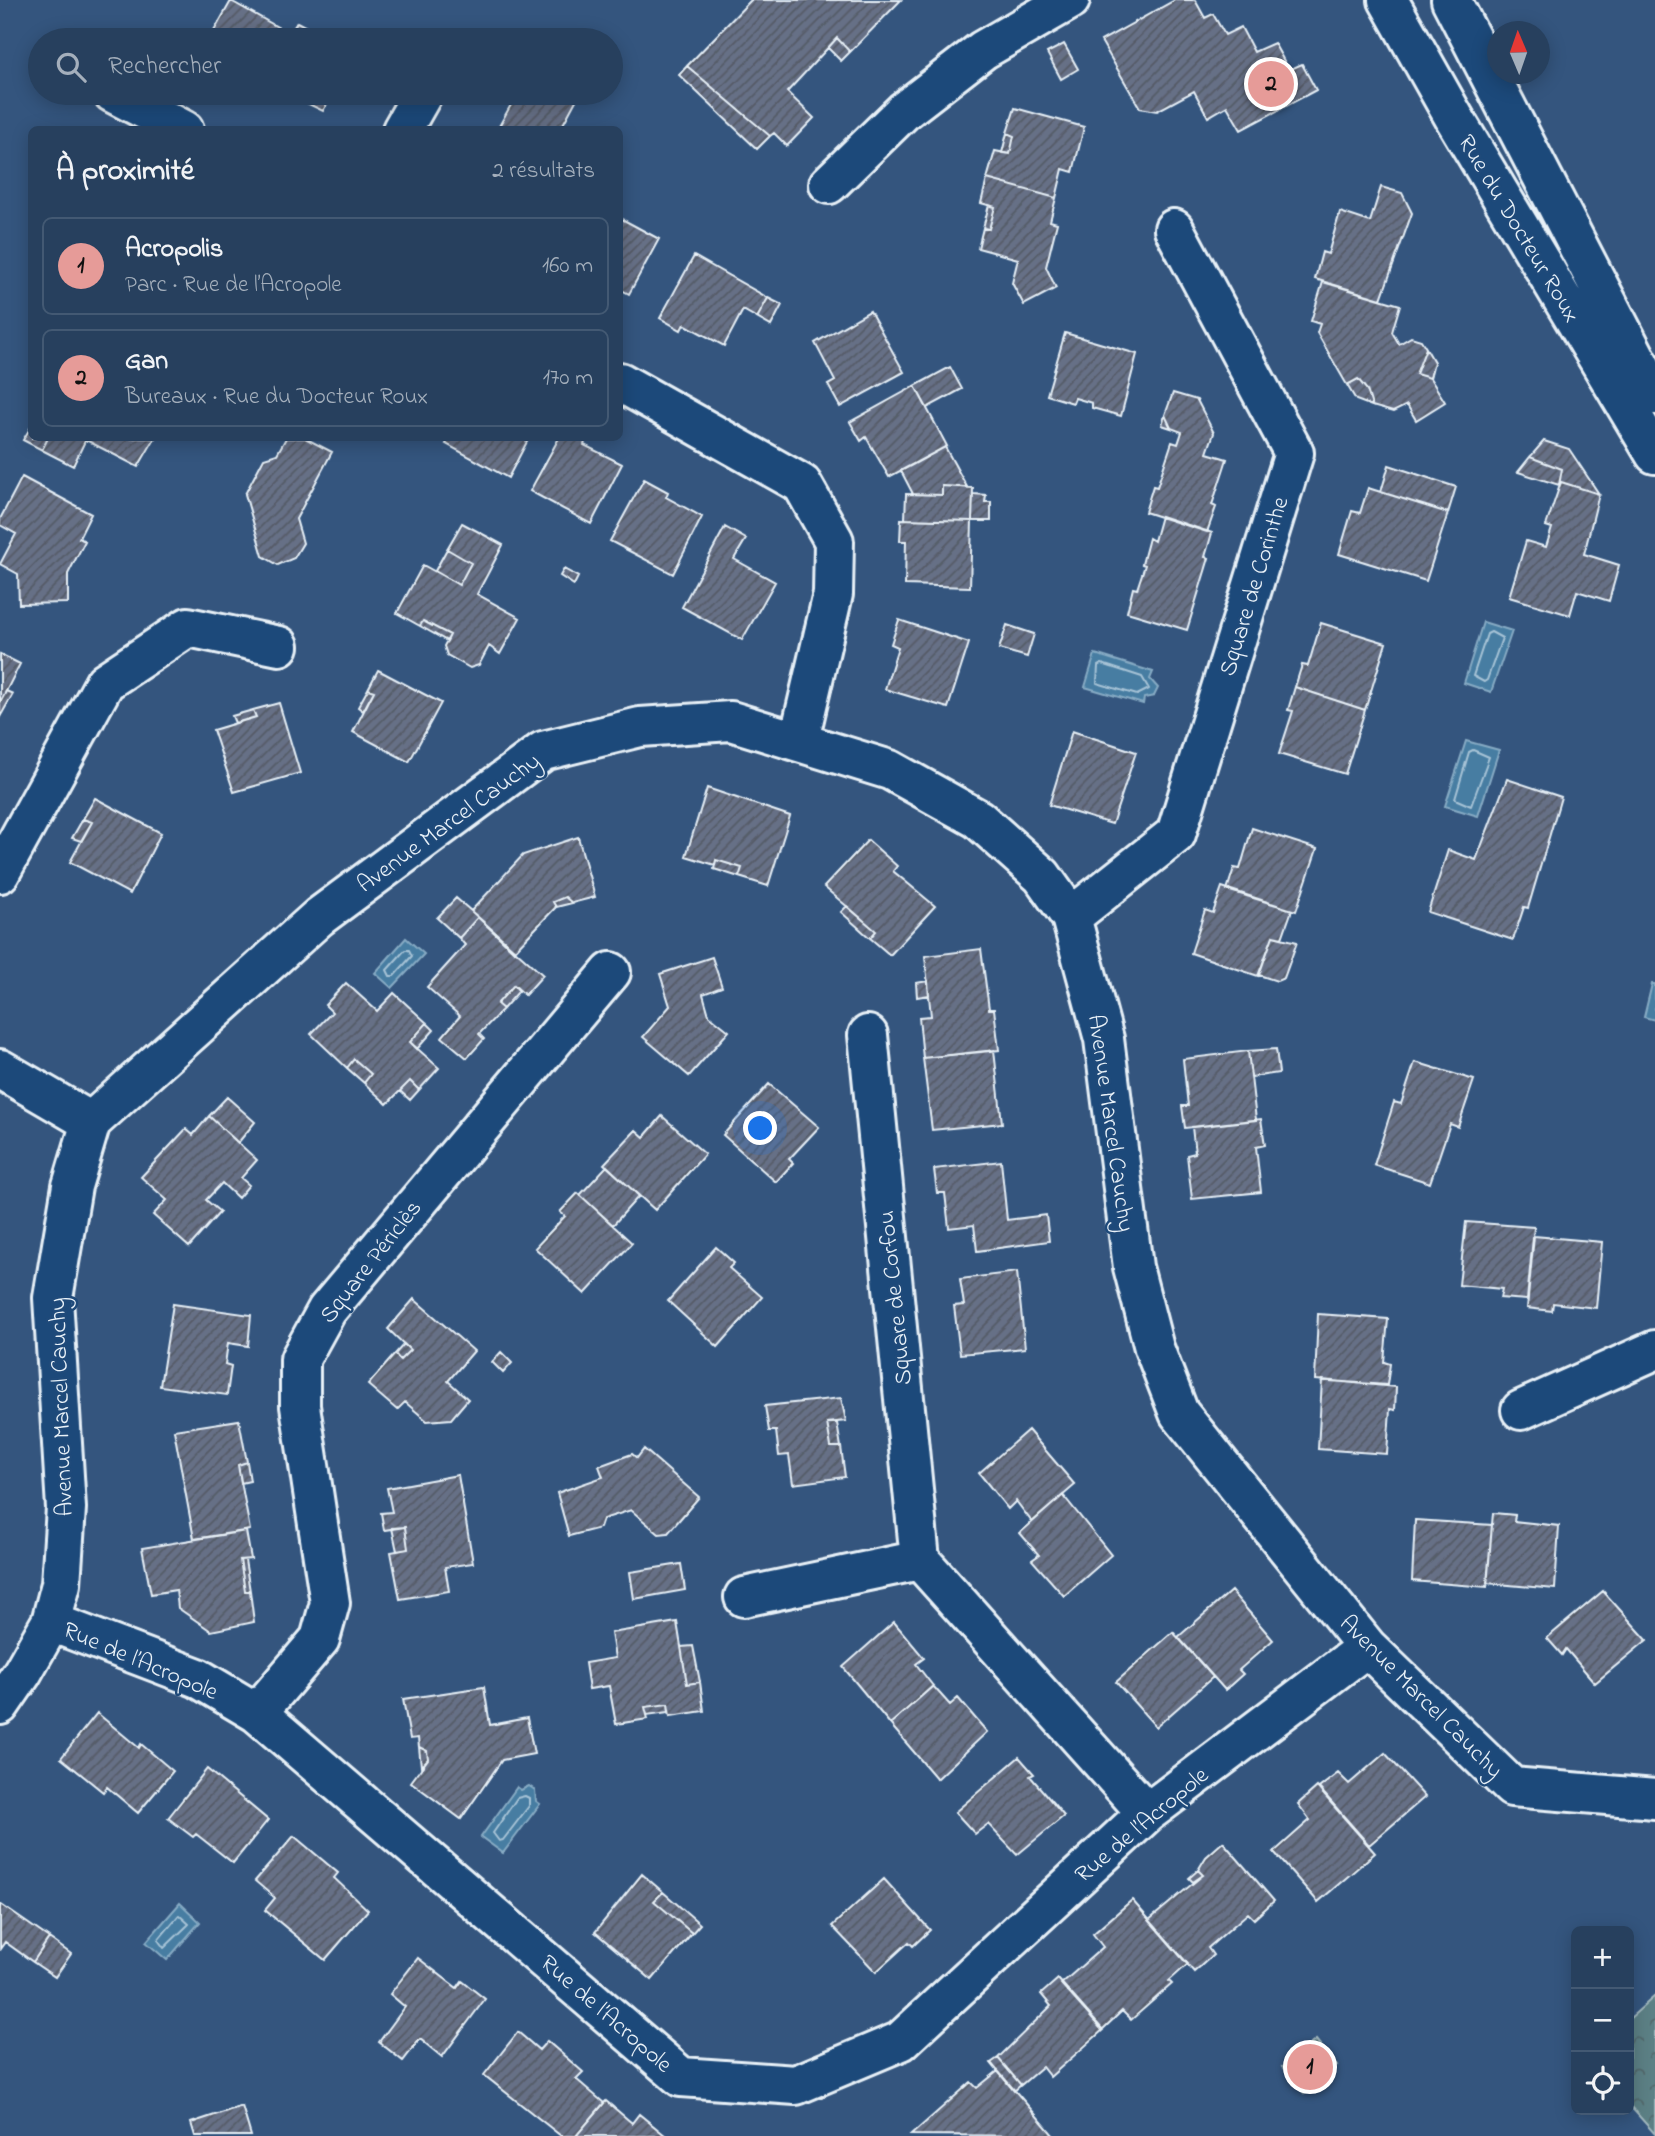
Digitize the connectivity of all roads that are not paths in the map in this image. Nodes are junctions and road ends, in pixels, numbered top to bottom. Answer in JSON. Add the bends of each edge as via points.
{"nodes":[{"id":1,"x":1070,"y":0,"type":"edge"},
{"id":2,"x":1388,"y":0,"type":"edge"},
{"id":3,"x":1451,"y":0,"type":"edge"},
{"id":4,"x":136,"y":105,"type":"edge"},
{"id":5,"x":416,"y":105,"type":"edge"},
{"id":6,"x":176,"y":126,"type":"edge"},
{"id":7,"x":403,"y":126,"type":"edge"},
{"id":8,"x":829,"y":184,"type":"dead end"},
{"id":9,"x":1174,"y":229,"type":"dead end"},
{"id":10,"x":623,"y":384,"type":"edge"},
{"id":11,"x":1655,"y":395,"type":"edge"},
{"id":12,"x":1655,"y":454,"type":"edge"},
{"id":13,"x":279,"y":646,"type":"dead end"},
{"id":14,"x":799,"y":740,"type":"junction"},
{"id":15,"x":0,"y":873,"type":"edge"},
{"id":16,"x":1071,"y":917,"type":"junction"},
{"id":17,"x":611,"y":972,"type":"dead end"},
{"id":18,"x":868,"y":1035,"type":"dead end"},
{"id":19,"x":0,"y":1069,"type":"edge"},
{"id":20,"x":91,"y":1122,"type":"junction"},
{"id":21,"x":1655,"y":1350,"type":"edge"},
{"id":22,"x":1521,"y":1410,"type":"dead end"},
{"id":23,"x":920,"y":1560,"type":"junction"},
{"id":24,"x":744,"y":1597,"type":"dead end"},
{"id":25,"x":51,"y":1622,"type":"junction"},
{"id":26,"x":1367,"y":1647,"type":"junction"},
{"id":27,"x":0,"y":1705,"type":"edge"},
{"id":28,"x":257,"y":1713,"type":"junction"},
{"id":29,"x":1655,"y":1799,"type":"edge"},
{"id":30,"x":1147,"y":1813,"type":"junction"}],
"edges":[{"from":1,"to":8,"type":"street","via":[[983,50],[904,111]]},
{"from":2,"to":12,"type":"street","name":"Rue du Docteur Roux"},
{"from":3,"to":11,"type":"street","name":"Rue du Docteur Roux"},
{"from":4,"to":6,"type":"street"},
{"from":5,"to":7,"type":"street"},
{"from":9,"to":16,"type":"street","name":"Square de Corinthe","via":[[1294,453],[1176,834]]},
{"from":10,"to":14,"type":"street","via":[[802,484],[834,541],[833,594]]},
{"from":13,"to":15,"type":"street","via":[[188,627],[105,682]]},
{"from":14,"to":16,"type":"street","name":"Avenue Marcel Cauchy","via":[[890,770],[978,819],[1042,876]]},
{"from":14,"to":20,"type":"street","name":"Avenue Marcel Cauchy","via":[[731,721],[640,727],[543,751],[319,917]]},
{"from":16,"to":26,"type":"street","name":"Avenue Marcel Cauchy","via":[[1104,1039],[1133,1267],[1154,1348],[1179,1413]]},
{"from":17,"to":28,"type":"street","name":"Square Périclès","via":[[327,1310],[300,1359],[305,1458],[330,1603],[320,1639]]},
{"from":18,"to":23,"type":"street","name":"Square de Corfou"},
{"from":19,"to":20,"type":"street"},
{"from":20,"to":25,"type":"street","name":"Avenue Marcel Cauchy","via":[[72,1186],[53,1298],[66,1508],[61,1584]]},
{"from":21,"to":22,"type":"street"},
{"from":23,"to":24,"type":"street"},
{"from":23,"to":30,"type":"street"},
{"from":25,"to":27,"type":"street","name":"Avenue Marcel Cauchy"},
{"from":25,"to":28,"type":"street","name":"Rue de l’Acropole","via":[[198,1678]]},
{"from":26,"to":29,"type":"street","name":"Avenue Marcel Cauchy","via":[[1512,1787]]},
{"from":26,"to":30,"type":"street","name":"Rue de l’Acropole"},
{"from":28,"to":30,"type":"street","name":"Rue de l’Acropole","via":[[681,2077],[796,2085],[901,2041]]}]}
